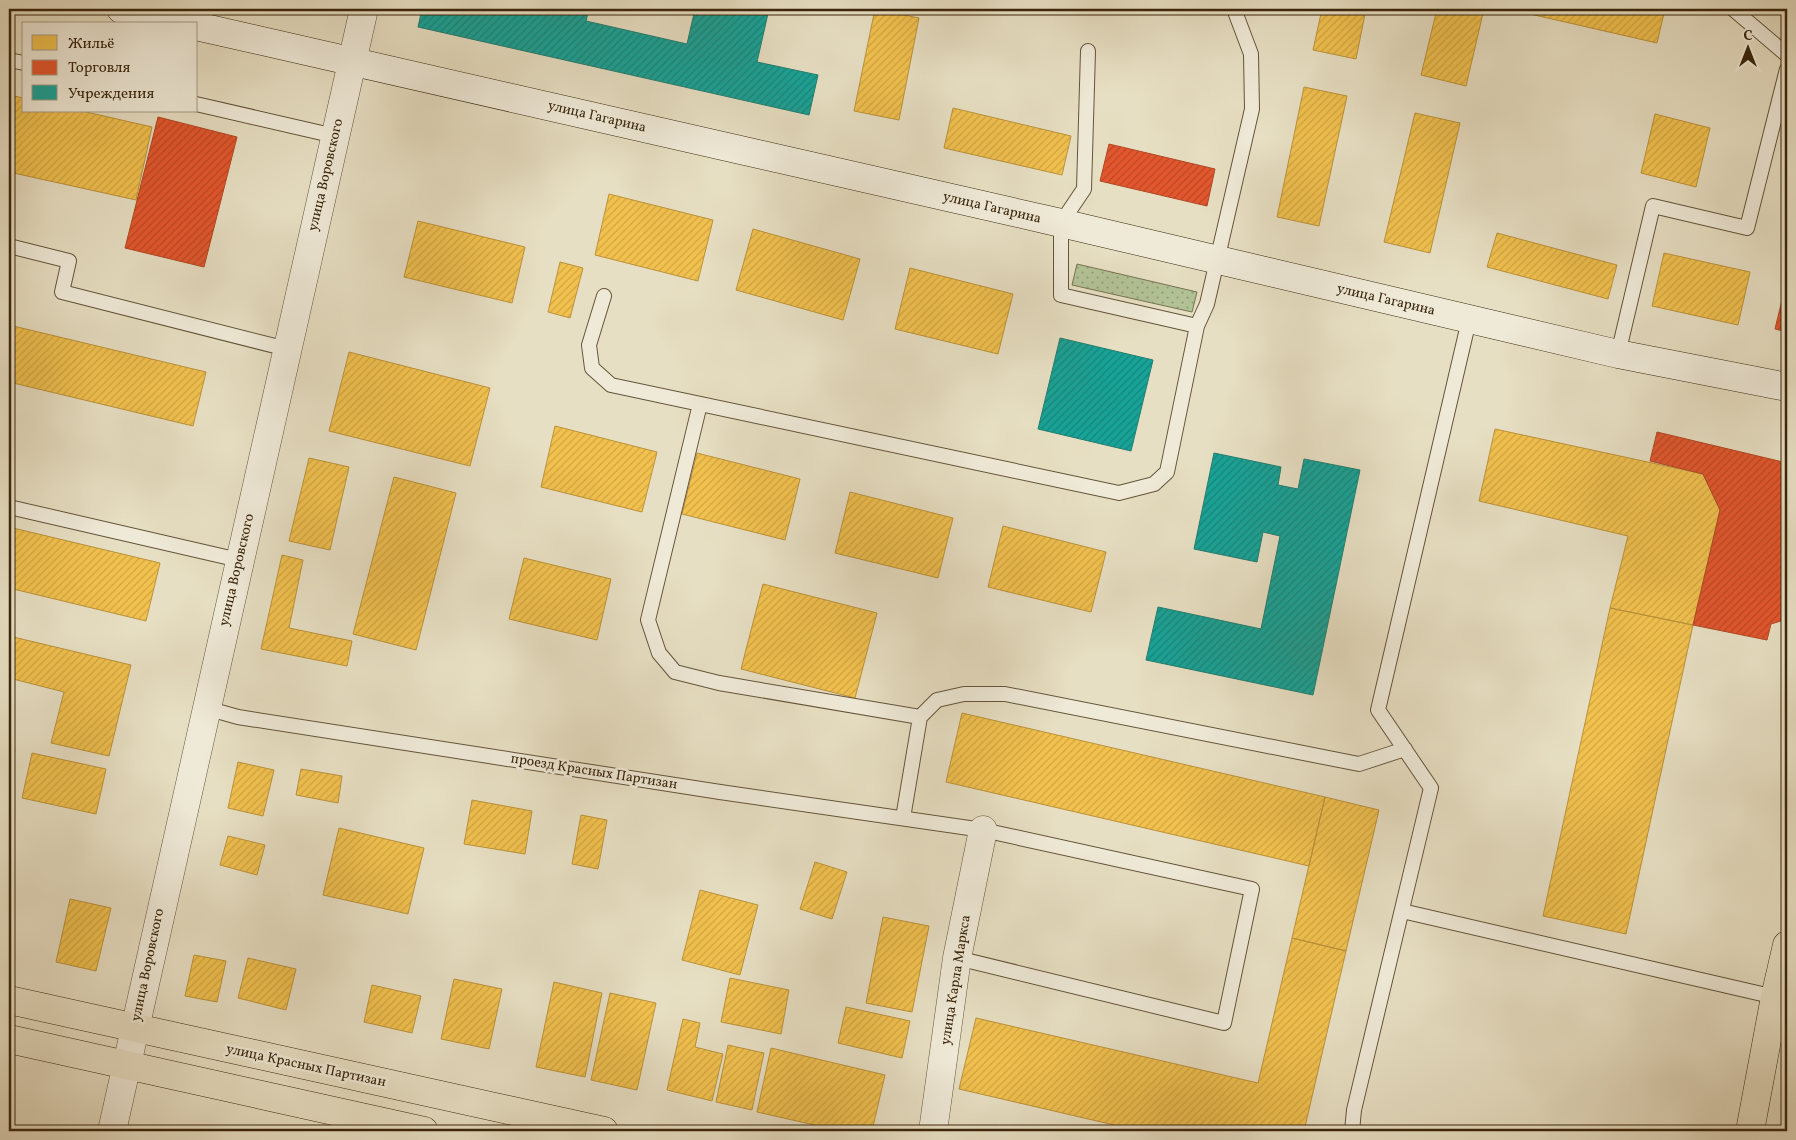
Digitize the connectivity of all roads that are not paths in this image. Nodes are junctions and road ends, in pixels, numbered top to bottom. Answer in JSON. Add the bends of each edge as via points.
{"nodes":[{"id":1,"x":120,"y":9,"type":"edge"},
{"id":2,"x":364,"y":9,"type":"edge"},
{"id":3,"x":1234,"y":9,"type":"edge"},
{"id":4,"x":1733,"y":9,"type":"edge"},
{"id":5,"x":178,"y":22,"type":"edge"},
{"id":6,"x":198,"y":26,"type":"edge"},
{"id":7,"x":1088,"y":51,"type":"dead end"},
{"id":8,"x":1787,"y":55,"type":"edge"},
{"id":9,"x":9,"y":60,"type":"edge"},
{"id":10,"x":352,"y":61,"type":"junction"},
{"id":11,"x":22,"y":63,"type":"edge"},
{"id":12,"x":1787,"y":69,"type":"edge"},
{"id":13,"x":198,"y":104,"type":"edge"},
{"id":14,"x":335,"y":136,"type":"junction"},
{"id":15,"x":1061,"y":224,"type":"junction"},
{"id":16,"x":9,"y":246,"type":"edge"},
{"id":17,"x":1216,"y":261,"type":"junction"},
{"id":18,"x":604,"y":296,"type":"dead end"},
{"id":19,"x":1469,"y":320,"type":"junction"},
{"id":20,"x":1197,"y":326,"type":"junction"},
{"id":21,"x":287,"y":349,"type":"junction"},
{"id":22,"x":1618,"y":354,"type":"junction"},
{"id":23,"x":1787,"y":387,"type":"edge"},
{"id":24,"x":700,"y":404,"type":"junction"},
{"id":25,"x":9,"y":507,"type":"edge"},
{"id":26,"x":239,"y":560,"type":"junction"},
{"id":27,"x":206,"y":708,"type":"junction"},
{"id":28,"x":920,"y":717,"type":"junction"},
{"id":29,"x":1405,"y":749,"type":"junction"},
{"id":30,"x":903,"y":818,"type":"junction"},
{"id":31,"x":983,"y":830,"type":"junction"},
{"id":32,"x":1402,"y":911,"type":"junction"},
{"id":33,"x":1787,"y":945,"type":"edge"},
{"id":34,"x":957,"y":958,"type":"junction"},
{"id":35,"x":1775,"y":997,"type":"junction"},
{"id":36,"x":9,"y":1000,"type":"edge"},
{"id":37,"x":135,"y":1028,"type":"junction"},
{"id":38,"x":9,"y":1039,"type":"edge"},
{"id":39,"x":127,"y":1065,"type":"junction"},
{"id":40,"x":112,"y":1131,"type":"edge"},
{"id":41,"x":424,"y":1131,"type":"edge"},
{"id":42,"x":604,"y":1131,"type":"edge"},
{"id":43,"x":933,"y":1131,"type":"edge"},
{"id":44,"x":1352,"y":1131,"type":"edge"},
{"id":45,"x":1750,"y":1131,"type":"edge"}],
"edges":[{"from":1,"to":5,"type":"street"},
{"from":2,"to":10,"type":"street","name":"улица Воровского"},
{"from":3,"to":17,"type":"lane","via":[[1251,54],[1252,109]]},
{"from":4,"to":8,"type":"lane"},
{"from":6,"to":10,"type":"street","name":"улица Гагарина"},
{"from":7,"to":15,"type":"lane","via":[[1084,189]]},
{"from":9,"to":11,"type":"lane"},
{"from":10,"to":14,"type":"street","name":"улица Воровского"},
{"from":10,"to":15,"type":"street","name":"улица Гагарина"},
{"from":12,"to":22,"type":"lane","via":[[1747,228],[1653,206]]},
{"from":13,"to":14,"type":"lane"},
{"from":14,"to":21,"type":"street","name":"улица Воровского"},
{"from":15,"to":17,"type":"street","name":"улица Гагарина"},
{"from":15,"to":20,"type":"lane","via":[[1061,295]]},
{"from":16,"to":21,"type":"lane","via":[[69,261],[62,292]]},
{"from":17,"to":19,"type":"street","name":"улица Гагарина"},
{"from":17,"to":20,"type":"lane","via":[[1207,304]]},
{"from":18,"to":24,"type":"lane","via":[[589,345],[592,368],[611,385]]},
{"from":19,"to":22,"type":"street","name":"улица Гагарина"},
{"from":19,"to":29,"type":"lane","via":[[1378,710]]},
{"from":20,"to":24,"type":"lane","via":[[1167,472],[1154,484],[1119,492]]},
{"from":21,"to":26,"type":"street","name":"улица Воровского"},
{"from":22,"to":23,"type":"street","name":"улица Гагарина"},
{"from":24,"to":28,"type":"lane","via":[[648,620],[658,653],[675,672],[719,683]]},
{"from":25,"to":26,"type":"lane"},
{"from":26,"to":27,"type":"street","name":"улица Воровского"},
{"from":27,"to":30,"type":"lane","name":"проезд Красных Партизан","via":[[238,717]]},
{"from":27,"to":37,"type":"street","name":"улица Воровского"},
{"from":28,"to":29,"type":"lane","via":[[937,700],[964,694],[1005,694],[1359,764]]},
{"from":28,"to":30,"type":"lane"},
{"from":29,"to":32,"type":"lane","via":[[1431,788]]},
{"from":30,"to":31,"type":"lane","name":"проезд Красных Партизан"},
{"from":31,"to":34,"type":"street","name":"улица Карла Маркса"},
{"from":31,"to":34,"type":"lane","name":"проезд Красных Партизан","via":[[1252,889],[1224,1023]]},
{"from":32,"to":35,"type":"lane"},
{"from":32,"to":44,"type":"lane","via":[[1354,1110]]},
{"from":33,"to":35,"type":"main road"},
{"from":34,"to":43,"type":"street","name":"улица Карла Маркса"},
{"from":35,"to":45,"type":"main road"},
{"from":36,"to":37,"type":"main road","name":"улица Красных Партизан"},
{"from":37,"to":39,"type":"street","name":"улица Воровского"},
{"from":37,"to":42,"type":"main road","name":"улица Красных Партизан"},
{"from":38,"to":39,"type":"main road"},
{"from":39,"to":40,"type":"street","name":"улица Воровского"},
{"from":39,"to":41,"type":"main road"}]}
